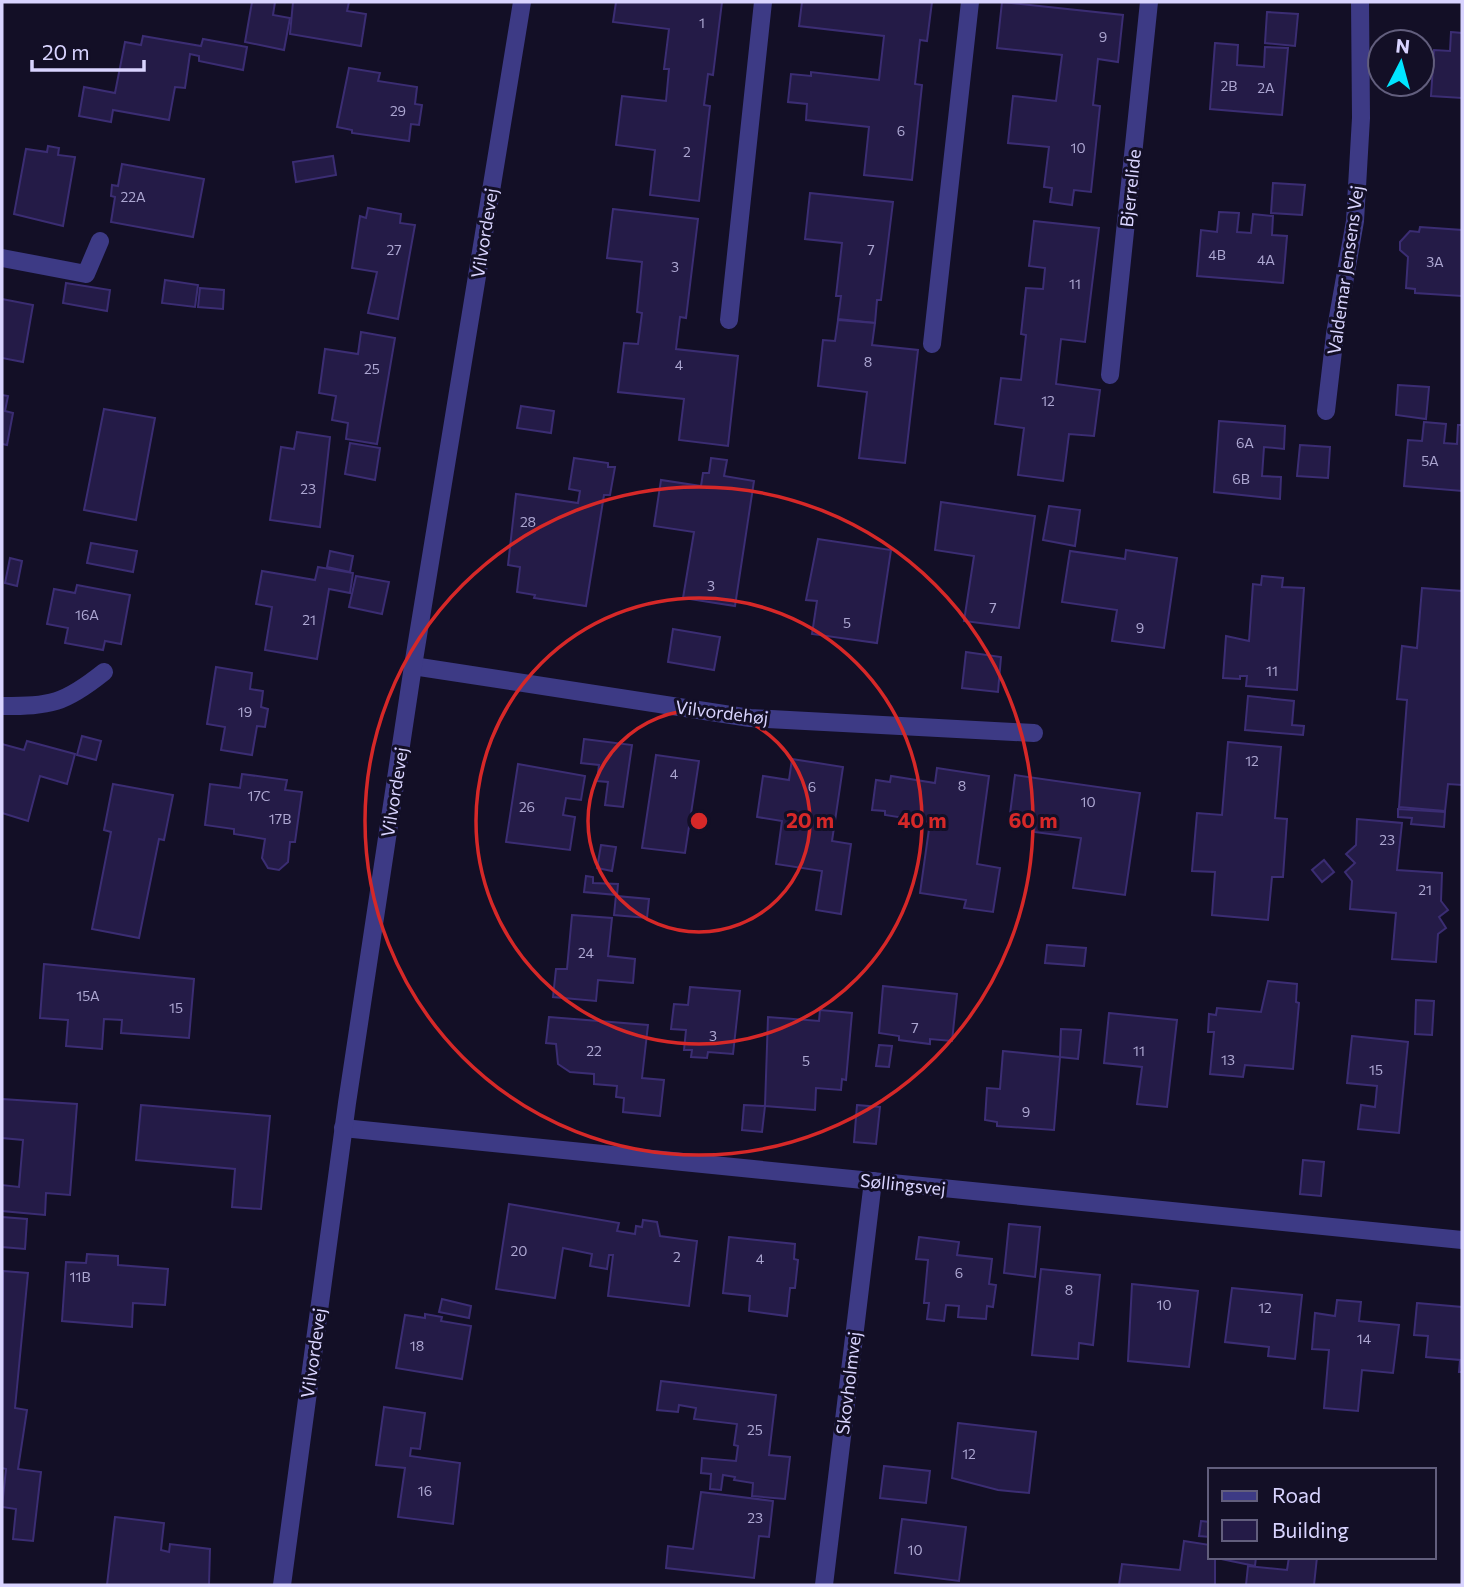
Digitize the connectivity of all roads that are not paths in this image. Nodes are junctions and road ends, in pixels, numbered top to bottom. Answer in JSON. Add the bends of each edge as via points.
{"nodes":[{"id":1,"x":522,"y":2,"type":"edge"},
{"id":2,"x":763,"y":2,"type":"edge"},
{"id":3,"x":970,"y":2,"type":"edge"},
{"id":4,"x":1149,"y":2,"type":"edge"},
{"id":5,"x":1360,"y":2,"type":"edge"},
{"id":6,"x":100,"y":241,"type":"dead end"},
{"id":7,"x":2,"y":258,"type":"edge"},
{"id":8,"x":729,"y":320,"type":"dead end"},
{"id":9,"x":932,"y":344,"type":"dead end"},
{"id":10,"x":1110,"y":375,"type":"dead end"},
{"id":11,"x":1326,"y":411,"type":"dead end"},
{"id":12,"x":413,"y":666,"type":"junction"},
{"id":13,"x":104,"y":672,"type":"dead end"},
{"id":14,"x":2,"y":706,"type":"edge"},
{"id":15,"x":1034,"y":733,"type":"dead end"},
{"id":16,"x":343,"y":1128,"type":"junction"},
{"id":17,"x":873,"y":1181,"type":"junction"},
{"id":18,"x":1462,"y":1240,"type":"edge"},
{"id":19,"x":282,"y":1585,"type":"edge"},
{"id":20,"x":824,"y":1585,"type":"edge"}],
"edges":[{"from":1,"to":12,"type":"street","name":"Vilvordevej"},
{"from":2,"to":8,"type":"street"},
{"from":3,"to":9,"type":"street"},
{"from":4,"to":10,"type":"street","name":"Bjerrelide"},
{"from":5,"to":11,"type":"street","name":"Valdemar Jensens Vej","via":[[1362,118],[1355,221]]},
{"from":6,"to":7,"type":"street","via":[[86,274]]},
{"from":12,"to":15,"type":"street","name":"Vilvordehøj","via":[[750,718]]},
{"from":12,"to":16,"type":"street","name":"Vilvordevej"},
{"from":13,"to":14,"type":"street","via":[[81,691],[46,706]]},
{"from":16,"to":17,"type":"street","name":"Søllingsvej"},
{"from":16,"to":19,"type":"street","name":"Vilvordevej"},
{"from":17,"to":18,"type":"street","name":"Søllingsvej"},
{"from":17,"to":20,"type":"street","name":"Skovholmvej"}]}
